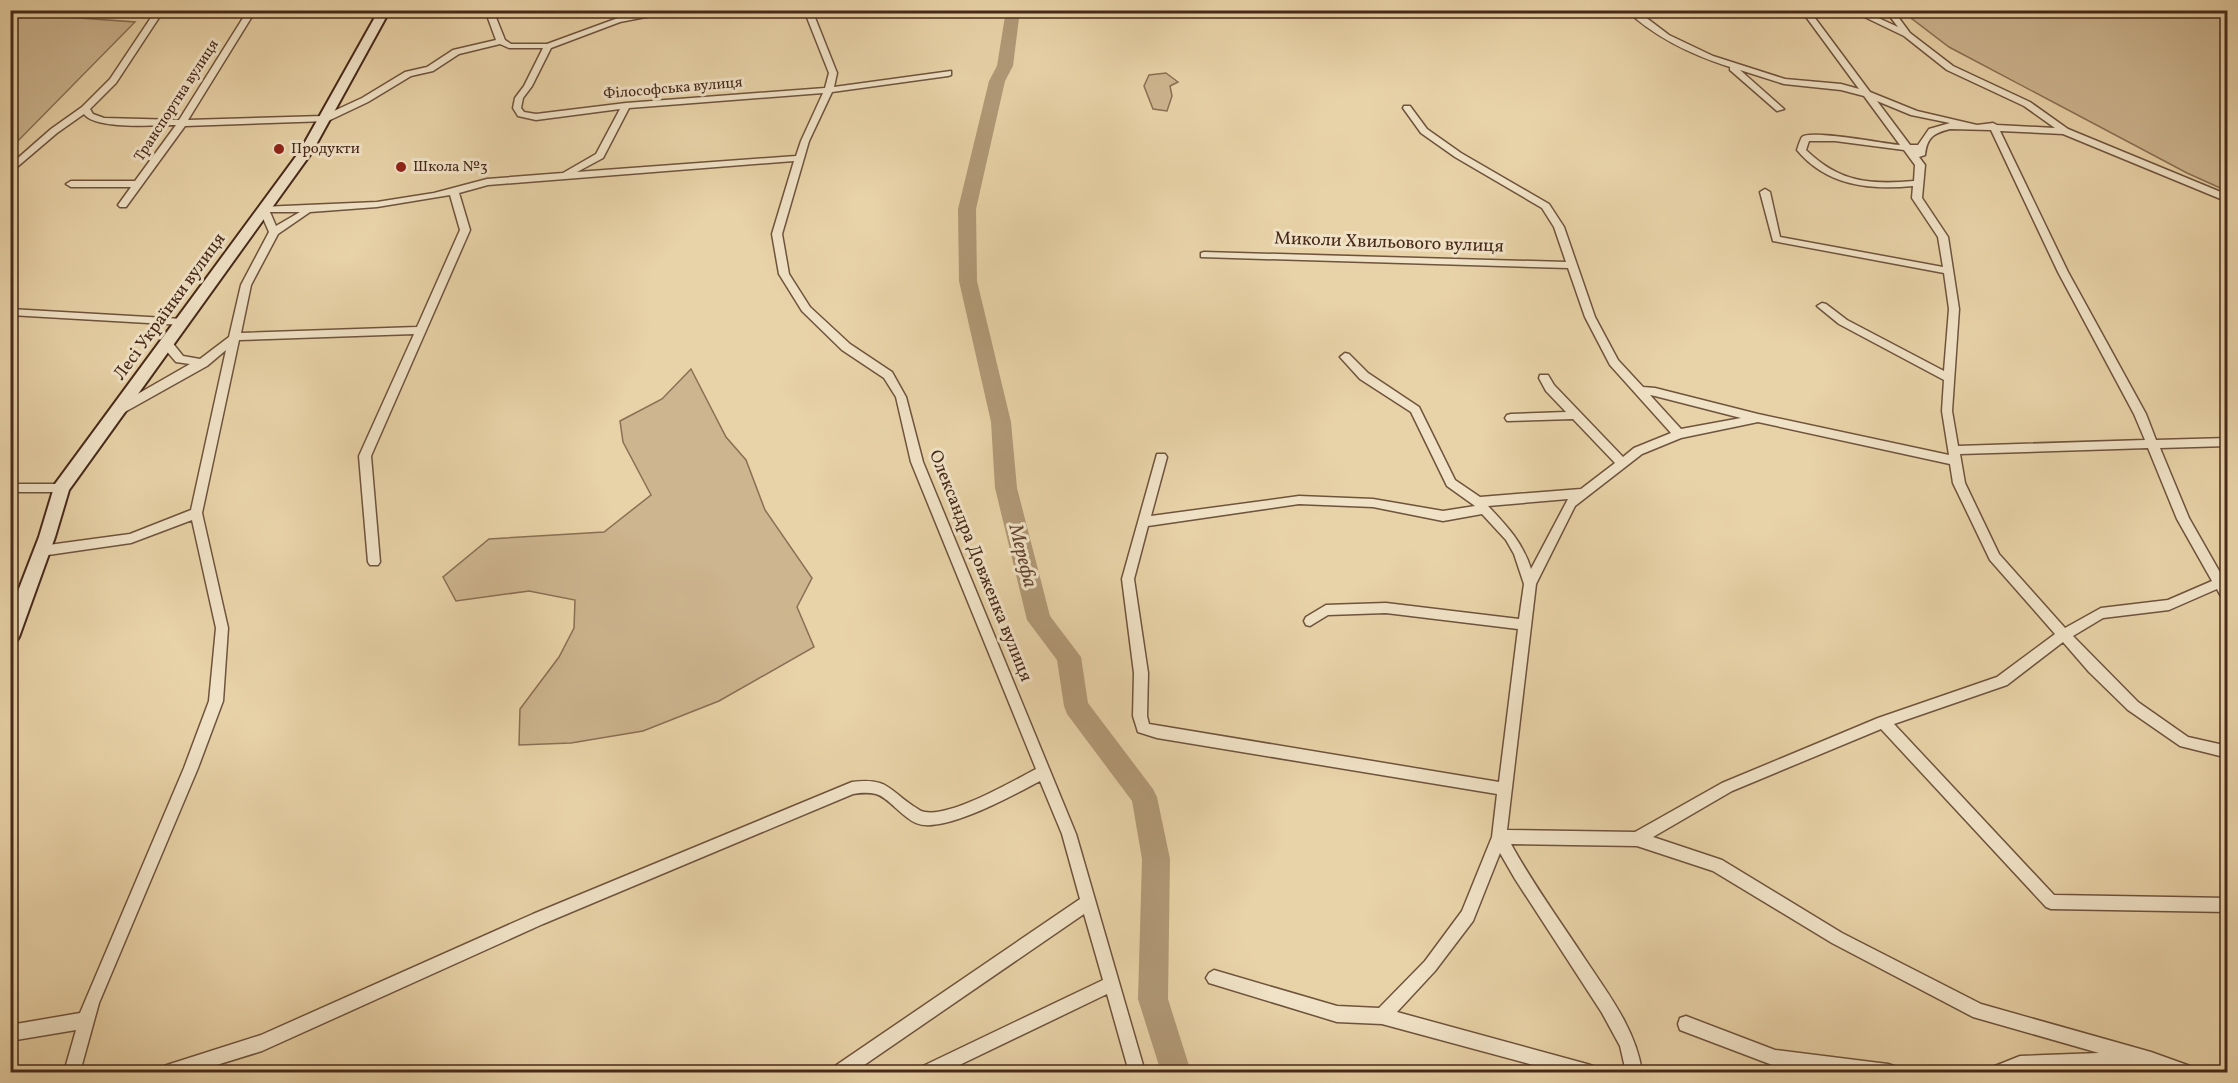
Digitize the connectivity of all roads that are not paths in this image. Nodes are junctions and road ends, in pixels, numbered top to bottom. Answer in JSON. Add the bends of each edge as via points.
{"nodes":[{"id":1,"x":160,"y":10,"type":"edge"},
{"id":2,"x":252,"y":10,"type":"edge"},
{"id":3,"x":386,"y":10,"type":"edge"},
{"id":4,"x":489,"y":10,"type":"edge"},
{"id":5,"x":678,"y":10,"type":"edge"},
{"id":6,"x":808,"y":10,"type":"edge"},
{"id":7,"x":1630,"y":10,"type":"edge"},
{"id":8,"x":1647,"y":10,"type":"edge"},
{"id":9,"x":1805,"y":10,"type":"edge"},
{"id":10,"x":1854,"y":10,"type":"edge"},
{"id":11,"x":1889,"y":10,"type":"edge"},
{"id":12,"x":1646,"y":22,"type":"junction"},
{"id":13,"x":1907,"y":35,"type":"junction"},
{"id":14,"x":501,"y":41,"type":"junction"},
{"id":15,"x":548,"y":46,"type":"junction"},
{"id":16,"x":1711,"y":58,"type":"junction"},
{"id":17,"x":948,"y":73,"type":"dead end"},
{"id":18,"x":829,"y":90,"type":"junction"},
{"id":19,"x":1868,"y":94,"type":"junction"},
{"id":20,"x":626,"y":105,"type":"junction"},
{"id":21,"x":1407,"y":108,"type":"dead end"},
{"id":22,"x":85,"y":109,"type":"junction"},
{"id":23,"x":1780,"y":109,"type":"dead end"},
{"id":24,"x":325,"y":118,"type":"junction"},
{"id":25,"x":103,"y":121,"type":"junction"},
{"id":26,"x":182,"y":123,"type":"junction"},
{"id":27,"x":1974,"y":126,"type":"junction"},
{"id":28,"x":1993,"y":126,"type":"junction"},
{"id":29,"x":54,"y":131,"type":"junction"},
{"id":30,"x":2065,"y":131,"type":"junction"},
{"id":31,"x":1922,"y":147,"type":"junction"},
{"id":32,"x":1908,"y":149,"type":"junction"},
{"id":33,"x":800,"y":158,"type":"junction"},
{"id":34,"x":1920,"y":165,"type":"junction"},
{"id":35,"x":10,"y":170,"type":"edge"},
{"id":36,"x":564,"y":176,"type":"junction"},
{"id":37,"x":1918,"y":183,"type":"junction"},
{"id":38,"x":71,"y":184,"type":"dead end"},
{"id":39,"x":138,"y":184,"type":"junction"},
{"id":40,"x":1765,"y":192,"type":"dead end"},
{"id":41,"x":454,"y":193,"type":"junction"},
{"id":42,"x":2228,"y":199,"type":"edge"},
{"id":43,"x":123,"y":205,"type":"dead end"},
{"id":44,"x":264,"y":209,"type":"junction"},
{"id":45,"x":310,"y":210,"type":"junction"},
{"id":46,"x":274,"y":232,"type":"junction"},
{"id":47,"x":1203,"y":255,"type":"dead end"},
{"id":48,"x":1573,"y":265,"type":"junction"},
{"id":49,"x":1948,"y":271,"type":"junction"},
{"id":50,"x":1822,"y":306,"type":"dead end"},
{"id":51,"x":10,"y":312,"type":"edge"},
{"id":52,"x":183,"y":322,"type":"junction"},
{"id":53,"x":421,"y":330,"type":"junction"},
{"id":54,"x":236,"y":337,"type":"junction"},
{"id":55,"x":167,"y":344,"type":"junction"},
{"id":56,"x":1345,"y":357,"type":"dead end"},
{"id":57,"x":201,"y":363,"type":"junction"},
{"id":58,"x":228,"y":364,"type":"junction"},
{"id":59,"x":1545,"y":378,"type":"dead end"},
{"id":60,"x":1949,"y":378,"type":"junction"},
{"id":61,"x":1642,"y":392,"type":"junction"},
{"id":62,"x":118,"y":411,"type":"junction"},
{"id":63,"x":1576,"y":415,"type":"junction"},
{"id":64,"x":1511,"y":418,"type":"dead end"},
{"id":65,"x":1758,"y":418,"type":"junction"},
{"id":66,"x":1678,"y":434,"type":"junction"},
{"id":67,"x":2228,"y":442,"type":"edge"},
{"id":68,"x":2152,"y":443,"type":"junction"},
{"id":69,"x":1161,"y":456,"type":"dead end"},
{"id":70,"x":1955,"y":456,"type":"junction"},
{"id":71,"x":1622,"y":463,"type":"junction"},
{"id":72,"x":10,"y":488,"type":"edge"},
{"id":73,"x":61,"y":488,"type":"junction"},
{"id":74,"x":1584,"y":492,"type":"junction"},
{"id":75,"x":1481,"y":506,"type":"junction"},
{"id":76,"x":196,"y":513,"type":"junction"},
{"id":77,"x":1143,"y":522,"type":"junction"},
{"id":78,"x":41,"y":551,"type":"junction"},
{"id":79,"x":374,"y":562,"type":"dead end"},
{"id":80,"x":2223,"y":580,"type":"edge"},
{"id":81,"x":1530,"y":584,"type":"junction"},
{"id":82,"x":2228,"y":598,"type":"edge"},
{"id":83,"x":1310,"y":621,"type":"dead end"},
{"id":84,"x":1525,"y":625,"type":"junction"},
{"id":85,"x":2064,"y":635,"type":"junction"},
{"id":86,"x":10,"y":637,"type":"edge"},
{"id":87,"x":1883,"y":722,"type":"junction"},
{"id":88,"x":2228,"y":752,"type":"edge"},
{"id":89,"x":1044,"y":772,"type":"junction"},
{"id":90,"x":1504,"y":789,"type":"junction"},
{"id":91,"x":1500,"y":837,"type":"junction"},
{"id":92,"x":1637,"y":839,"type":"junction"},
{"id":93,"x":1089,"y":902,"type":"junction"},
{"id":94,"x":2228,"y":905,"type":"edge"},
{"id":95,"x":1214,"y":978,"type":"dead end"},
{"id":96,"x":1112,"y":984,"type":"junction"},
{"id":97,"x":1382,"y":1016,"type":"junction"},
{"id":98,"x":86,"y":1020,"type":"junction"},
{"id":99,"x":1686,"y":1024,"type":"dead end"},
{"id":100,"x":10,"y":1033,"type":"edge"},
{"id":101,"x":2151,"y":1060,"type":"junction"},
{"id":102,"x":72,"y":1072,"type":"edge"},
{"id":103,"x":170,"y":1072,"type":"edge"},
{"id":104,"x":840,"y":1072,"type":"edge"},
{"id":105,"x":929,"y":1072,"type":"edge"},
{"id":106,"x":1137,"y":1072,"type":"edge"},
{"id":107,"x":1587,"y":1072,"type":"edge"},
{"id":108,"x":1634,"y":1072,"type":"edge"},
{"id":109,"x":1888,"y":1072,"type":"edge"},
{"id":110,"x":2001,"y":1072,"type":"edge"},
{"id":111,"x":2184,"y":1072,"type":"edge"}],
"edges":[{"from":1,"to":22,"type":"street","via":[[113,81]]},
{"from":2,"to":26,"type":"street","name":"Транспортна вулиця"},
{"from":3,"to":24,"type":"street","name":"Лесі Українки вулиця"},
{"from":4,"to":14,"type":"street"},
{"from":5,"to":15,"type":"street","via":[[618,20]]},
{"from":6,"to":18,"type":"street","name":"Олександра Довженка вулиця","via":[[833,73]]},
{"from":7,"to":12,"type":"street"},
{"from":8,"to":12,"type":"street"},
{"from":9,"to":19,"type":"street"},
{"from":10,"to":13,"type":"street"},
{"from":11,"to":13,"type":"street"},
{"from":12,"to":16,"type":"street","via":[[1666,37]]},
{"from":13,"to":30,"type":"street","via":[[1950,68],[2027,104]]},
{"from":14,"to":15,"type":"street","via":[[509,46]]},
{"from":14,"to":24,"type":"street","via":[[456,52],[430,69],[408,74]]},
{"from":15,"to":20,"type":"street","name":"Філософська вулиця","via":[[519,98],[517,108],[521,114],[560,115]]},
{"from":16,"to":19,"type":"street","via":[[1784,81]]},
{"from":16,"to":23,"type":"street","via":[[1737,70]]},
{"from":17,"to":18,"type":"street","name":"Філософська вулиця"},
{"from":18,"to":20,"type":"street","name":"Філософська вулиця"},
{"from":18,"to":33,"type":"street","name":"Олександра Довженка вулиця"},
{"from":19,"to":27,"type":"street","via":[[1914,113]]},
{"from":19,"to":32,"type":"street"},
{"from":20,"to":36,"type":"street","via":[[600,156]]},
{"from":21,"to":48,"type":"street","via":[[1424,131],[1458,155],[1546,206],[1559,227]]},
{"from":22,"to":25,"type":"street","via":[[90,116]]},
{"from":22,"to":29,"type":"street"},
{"from":24,"to":26,"type":"street"},
{"from":24,"to":44,"type":"street","name":"Лесі Українки вулиця","via":[[306,152]]},
{"from":25,"to":26,"type":"street"},
{"from":25,"to":29,"type":"street","via":[[73,124]]},
{"from":26,"to":39,"type":"street","name":"Транспортна вулиця"},
{"from":27,"to":28,"type":"street"},
{"from":27,"to":31,"type":"street","via":[[1932,131]]},
{"from":28,"to":30,"type":"street"},
{"from":28,"to":68,"type":"street"},
{"from":29,"to":35,"type":"street"},
{"from":30,"to":42,"type":"street"},
{"from":31,"to":32,"type":"street"},
{"from":31,"to":34,"type":"street"},
{"from":32,"to":34,"type":"street"},
{"from":32,"to":37,"type":"street","via":[[1826,137],[1806,138],[1801,150],[1815,165],[1848,181],[1878,187]]},
{"from":33,"to":36,"type":"street"},
{"from":33,"to":89,"type":"street","name":"Олександра Довженка вулиця","via":[[777,234],[784,274],[806,309],[846,347],[888,375],[901,397],[917,462]]},
{"from":34,"to":37,"type":"street"},
{"from":36,"to":41,"type":"street","via":[[487,182]]},
{"from":37,"to":49,"type":"street","via":[[1917,198],[1943,237]]},
{"from":38,"to":39,"type":"street"},
{"from":39,"to":43,"type":"street","name":"Транспортна вулиця"},
{"from":40,"to":49,"type":"street","via":[[1776,239]]},
{"from":41,"to":45,"type":"street"},
{"from":41,"to":53,"type":"street","via":[[465,230]]},
{"from":44,"to":45,"type":"street"},
{"from":44,"to":46,"type":"street"},
{"from":44,"to":52,"type":"street","name":"Лесі Українки вулиця"},
{"from":45,"to":46,"type":"street"},
{"from":46,"to":54,"type":"street","via":[[246,285]]},
{"from":47,"to":48,"type":"street","name":"Миколи Хвильового вулиця"},
{"from":48,"to":61,"type":"street","via":[[1590,317],[1614,362]]},
{"from":49,"to":60,"type":"street","via":[[1954,309]]},
{"from":50,"to":60,"type":"street","via":[[1844,322]]},
{"from":51,"to":52,"type":"street"},
{"from":52,"to":55,"type":"street","name":"Лесі Українки вулиця"},
{"from":53,"to":54,"type":"street"},
{"from":53,"to":79,"type":"street","via":[[365,456]]},
{"from":54,"to":57,"type":"street"},
{"from":54,"to":58,"type":"street"},
{"from":55,"to":57,"type":"street","via":[[180,359]]},
{"from":55,"to":62,"type":"street","name":"Лесі Українки вулиця"},
{"from":56,"to":75,"type":"street","via":[[1364,376],[1415,410],[1451,483]]},
{"from":57,"to":58,"type":"street"},
{"from":57,"to":62,"type":"street"},
{"from":58,"to":76,"type":"street"},
{"from":59,"to":63,"type":"street"},
{"from":60,"to":70,"type":"street","via":[[1947,411]]},
{"from":61,"to":65,"type":"street"},
{"from":61,"to":66,"type":"street"},
{"from":62,"to":73,"type":"street","name":"Лесі Українки вулиця"},
{"from":63,"to":64,"type":"street"},
{"from":63,"to":71,"type":"street"},
{"from":65,"to":66,"type":"street"},
{"from":65,"to":70,"type":"street"},
{"from":66,"to":71,"type":"street","via":[[1638,451]]},
{"from":67,"to":68,"type":"street"},
{"from":68,"to":70,"type":"street"},
{"from":68,"to":80,"type":"street","via":[[2183,519]]},
{"from":69,"to":77,"type":"street"},
{"from":70,"to":85,"type":"street","via":[[1959,483],[1994,557]]},
{"from":71,"to":74,"type":"street"},
{"from":72,"to":73,"type":"street"},
{"from":73,"to":78,"type":"street","name":"Лесі Українки вулиця"},
{"from":74,"to":75,"type":"street"},
{"from":74,"to":81,"type":"street","via":[[1570,503]]},
{"from":75,"to":77,"type":"street","via":[[1443,516],[1373,503],[1299,500]]},
{"from":75,"to":81,"type":"street","via":[[1510,537]]},
{"from":76,"to":78,"type":"street","via":[[131,538]]},
{"from":76,"to":98,"type":"street","via":[[222,628],[216,701]]},
{"from":77,"to":90,"type":"street","via":[[1128,579],[1141,673],[1143,728]]},
{"from":78,"to":86,"type":"street","name":"Лесі Українки вулиця"},
{"from":80,"to":82,"type":"street"},
{"from":80,"to":85,"type":"street","via":[[2169,605],[2101,613]]},
{"from":81,"to":84,"type":"street"},
{"from":83,"to":84,"type":"street","via":[[1326,610],[1386,608]]},
{"from":84,"to":90,"type":"street"},
{"from":85,"to":87,"type":"street","via":[[2002,681]]},
{"from":85,"to":88,"type":"street","via":[[2133,706],[2185,742]]},
{"from":87,"to":92,"type":"street","via":[[1726,787]]},
{"from":87,"to":94,"type":"street","via":[[2051,902]]},
{"from":89,"to":93,"type":"street","name":"Олександра Довженка вулиця","via":[[1069,834]]},
{"from":89,"to":103,"type":"street","via":[[948,817],[924,819],[903,807],[888,791],[873,785],[852,789],[538,918],[262,1043]]},
{"from":90,"to":91,"type":"street"},
{"from":91,"to":92,"type":"street"},
{"from":91,"to":97,"type":"street","via":[[1468,916],[1430,966]]},
{"from":91,"to":108,"type":"street","via":[[1608,1007],[1628,1044]]},
{"from":92,"to":101,"type":"street","via":[[1718,865],[1838,938],[1979,1011]]},
{"from":93,"to":96,"type":"street","name":"Олександра Довженка вулиця"},
{"from":93,"to":104,"type":"street"},
{"from":95,"to":97,"type":"street","via":[[1337,1014]]},
{"from":96,"to":105,"type":"street"},
{"from":96,"to":106,"type":"street","name":"Олександра Довженка вулиця"},
{"from":97,"to":107,"type":"street"},
{"from":98,"to":100,"type":"street"},
{"from":98,"to":102,"type":"street"},
{"from":99,"to":109,"type":"street","via":[[1775,1058]]},
{"from":101,"to":110,"type":"street","via":[[2020,1064]]},
{"from":101,"to":111,"type":"street"}]}
